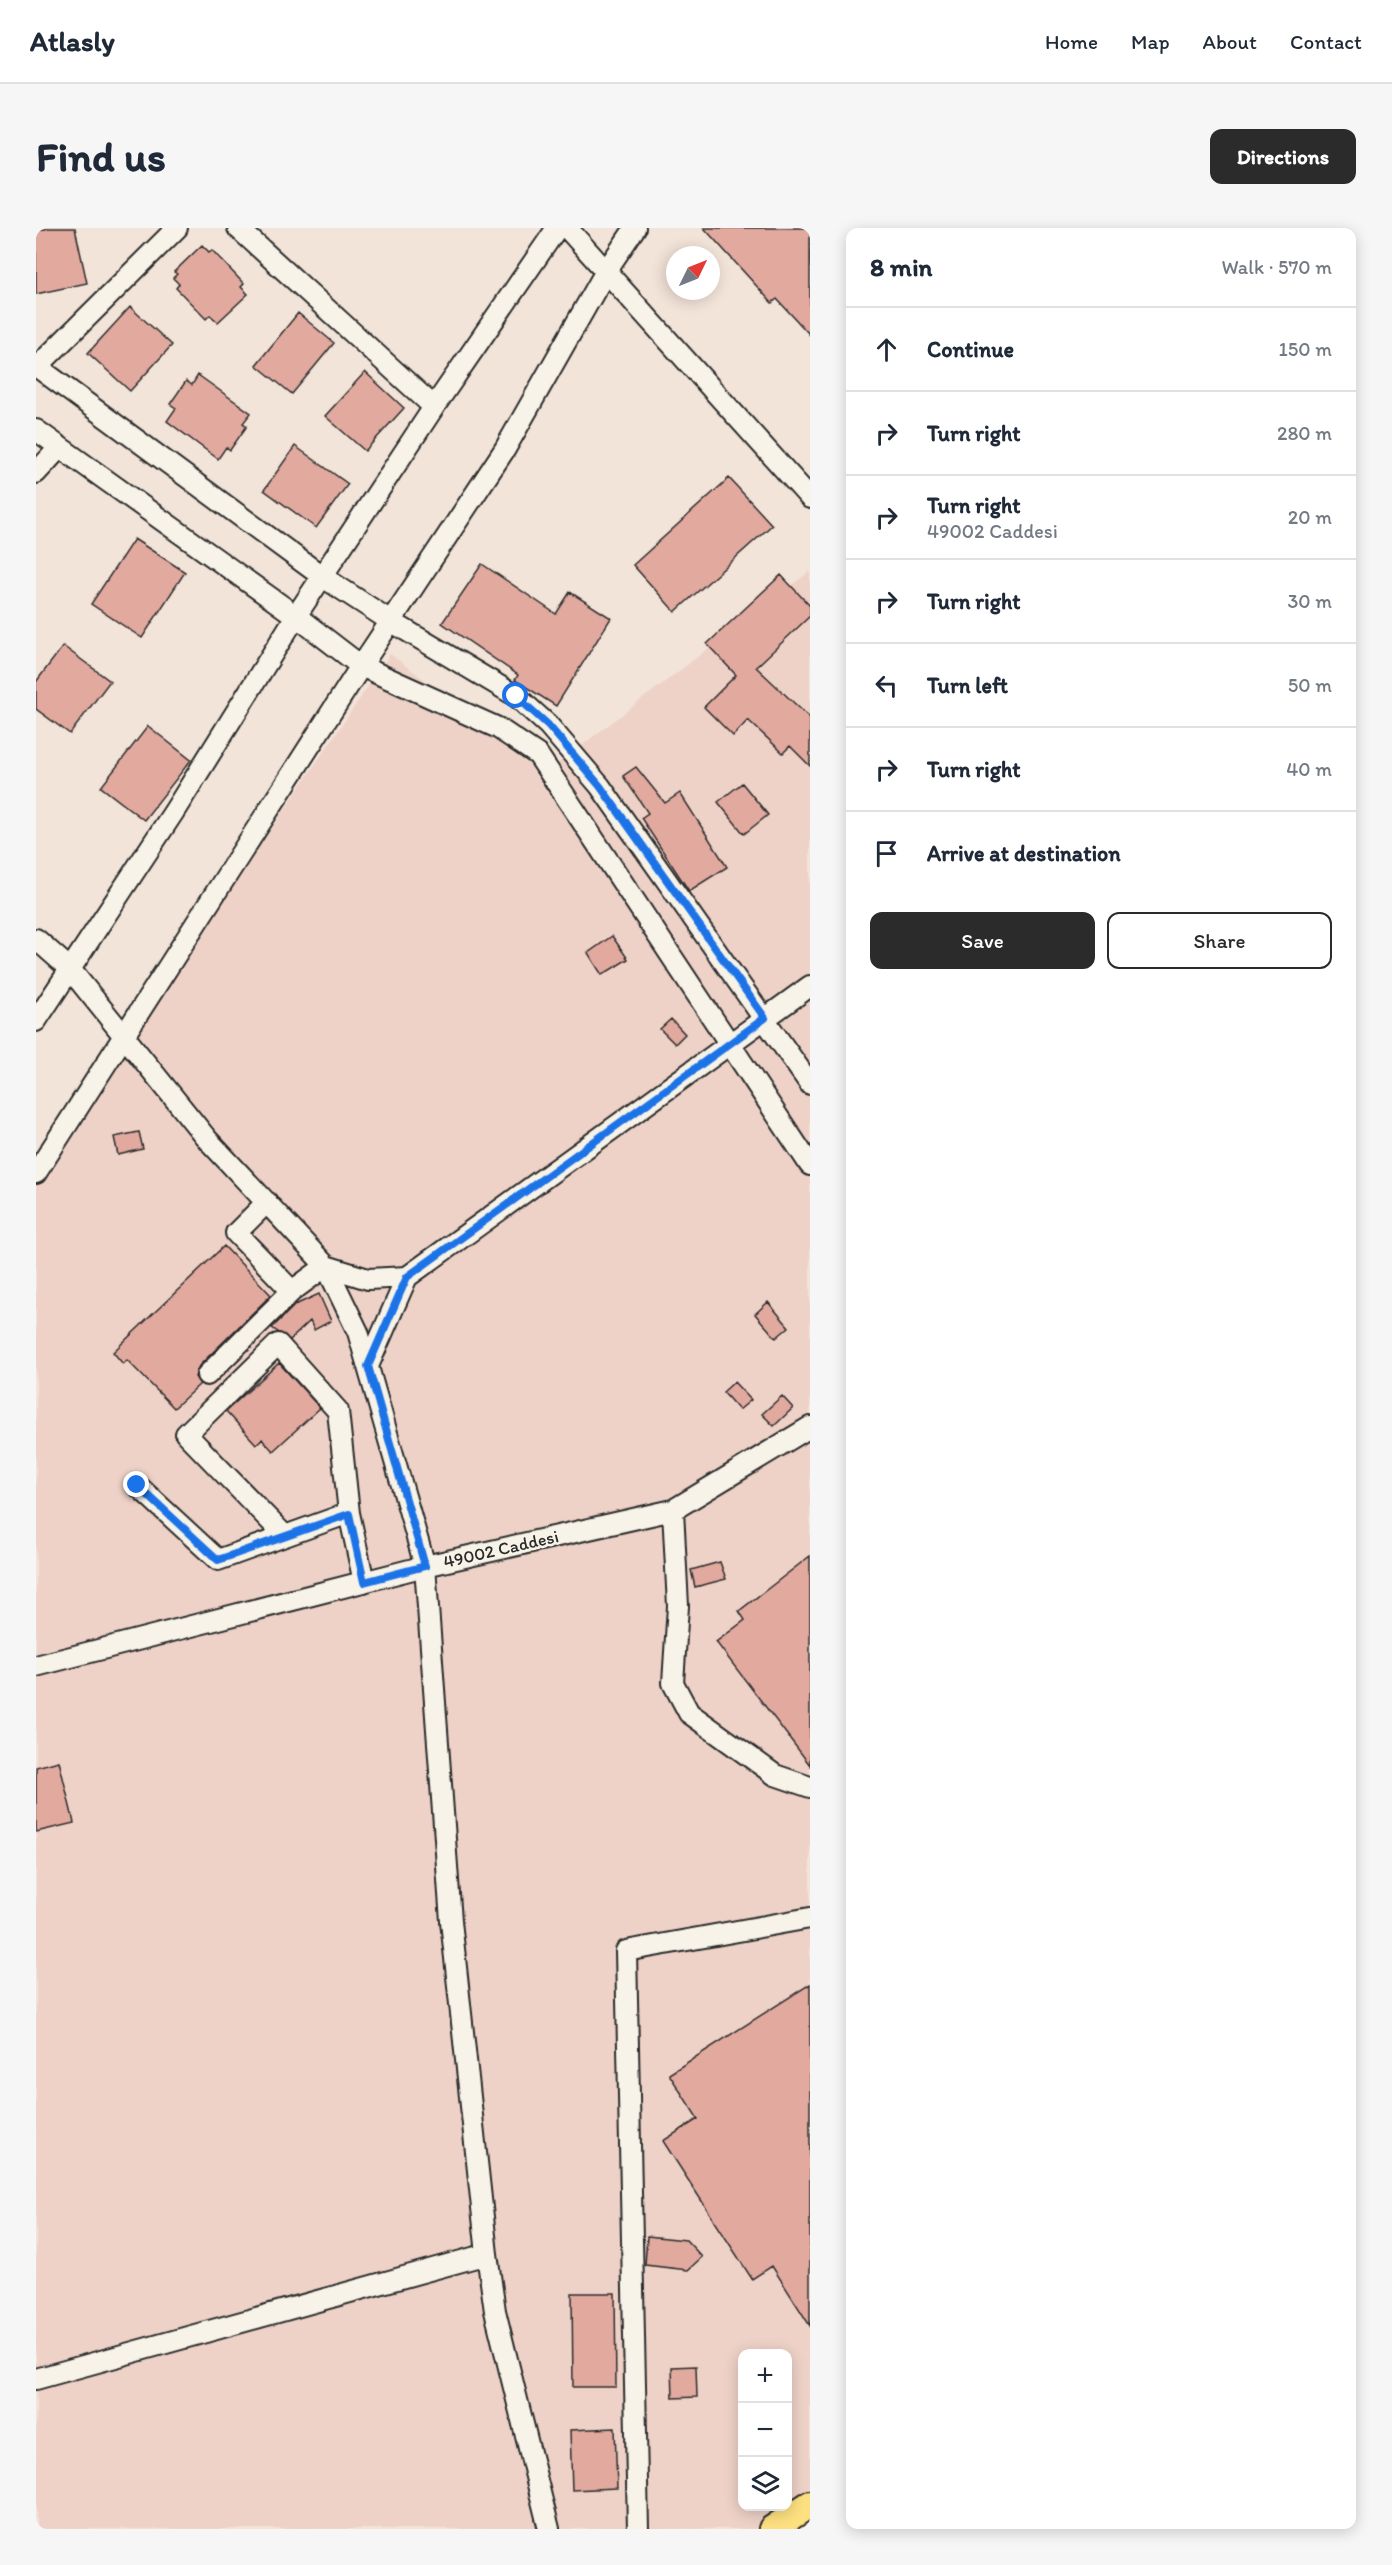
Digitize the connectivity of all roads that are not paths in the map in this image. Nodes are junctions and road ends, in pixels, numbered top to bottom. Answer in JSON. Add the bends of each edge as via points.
{"nodes":[{"id":1,"x":177,"y":228,"type":"edge"},
{"id":2,"x":238,"y":228,"type":"edge"},
{"id":3,"x":557,"y":228,"type":"edge"},
{"id":4,"x":567,"y":228,"type":"edge"},
{"id":5,"x":634,"y":228,"type":"edge"},
{"id":6,"x":606,"y":271,"type":"junction"},
{"id":7,"x":36,"y":367,"type":"edge"},
{"id":8,"x":434,"y":407,"type":"junction"},
{"id":9,"x":36,"y":429,"type":"edge"},
{"id":10,"x":60,"y":447,"type":"junction"},
{"id":11,"x":36,"y":473,"type":"edge"},
{"id":12,"x":810,"y":498,"type":"edge"},
{"id":13,"x":323,"y":576,"type":"junction"},
{"id":14,"x":296,"y":616,"type":"junction"},
{"id":15,"x":392,"y":622,"type":"junction"},
{"id":16,"x":361,"y":666,"type":"junction"},
{"id":17,"x":36,"y":939,"type":"edge"},
{"id":18,"x":70,"y":969,"type":"junction"},
{"id":19,"x":810,"y":987,"type":"edge"},
{"id":20,"x":765,"y":1018,"type":"junction"},
{"id":21,"x":36,"y":1021,"type":"edge"},
{"id":22,"x":123,"y":1038,"type":"junction"},
{"id":23,"x":728,"y":1044,"type":"junction"},
{"id":24,"x":810,"y":1084,"type":"edge"},
{"id":25,"x":810,"y":1165,"type":"edge"},
{"id":26,"x":36,"y":1173,"type":"edge"},
{"id":27,"x":267,"y":1202,"type":"junction"},
{"id":28,"x":326,"y":1266,"type":"junction"},
{"id":29,"x":407,"y":1277,"type":"junction"},
{"id":30,"x":292,"y":1291,"type":"junction"},
{"id":31,"x":368,"y":1366,"type":"junction"},
{"id":32,"x":207,"y":1375,"type":"dead end"},
{"id":33,"x":810,"y":1427,"type":"edge"},
{"id":34,"x":137,"y":1485,"type":"dead end"},
{"id":35,"x":673,"y":1510,"type":"junction"},
{"id":36,"x":349,"y":1514,"type":"junction"},
{"id":37,"x":285,"y":1536,"type":"junction"},
{"id":38,"x":425,"y":1566,"type":"junction"},
{"id":39,"x":364,"y":1582,"type":"junction"},
{"id":40,"x":36,"y":1666,"type":"edge"},
{"id":41,"x":810,"y":1787,"type":"edge"},
{"id":42,"x":810,"y":1918,"type":"edge"},
{"id":43,"x":487,"y":2254,"type":"junction"},
{"id":44,"x":36,"y":2379,"type":"edge"},
{"id":45,"x":810,"y":2504,"type":"edge"},
{"id":46,"x":549,"y":2529,"type":"edge"},
{"id":47,"x":638,"y":2529,"type":"edge"},
{"id":48,"x":772,"y":2529,"type":"edge"}],
"edges":[{"from":1,"to":7,"type":"street"},
{"from":2,"to":8,"type":"street"},
{"from":3,"to":8,"type":"street"},
{"from":4,"to":6,"type":"street"},
{"from":5,"to":6,"type":"street"},
{"from":6,"to":12,"type":"street"},
{"from":6,"to":15,"type":"street","via":[[505,449]]},
{"from":7,"to":13,"type":"street"},
{"from":8,"to":13,"type":"street"},
{"from":9,"to":10,"type":"street"},
{"from":10,"to":11,"type":"street"},
{"from":10,"to":14,"type":"street"},
{"from":13,"to":14,"type":"street"},
{"from":13,"to":15,"type":"street"},
{"from":14,"to":16,"type":"street"},
{"from":14,"to":18,"type":"street"},
{"from":15,"to":16,"type":"street"},
{"from":15,"to":20,"type":"street","via":[[516,696],[548,725],[600,786]]},
{"from":16,"to":22,"type":"street"},
{"from":16,"to":23,"type":"street","via":[[498,728],[538,755]]},
{"from":17,"to":18,"type":"street"},
{"from":18,"to":21,"type":"street"},
{"from":18,"to":22,"type":"street"},
{"from":19,"to":20,"type":"street"},
{"from":20,"to":23,"type":"street"},
{"from":20,"to":24,"type":"street"},
{"from":22,"to":26,"type":"street"},
{"from":22,"to":27,"type":"street","via":[[207,1139]]},
{"from":23,"to":25,"type":"street"},
{"from":23,"to":29,"type":"street"},
{"from":27,"to":28,"type":"street"},
{"from":27,"to":30,"type":"street","via":[[236,1233]]},
{"from":28,"to":29,"type":"street","via":[[368,1279]]},
{"from":28,"to":30,"type":"street"},
{"from":28,"to":31,"type":"street","via":[[358,1332]]},
{"from":29,"to":31,"type":"street"},
{"from":30,"to":32,"type":"street"},
{"from":31,"to":38,"type":"street"},
{"from":33,"to":35,"type":"street","name":"49002 Caddesi"},
{"from":34,"to":37,"type":"street","via":[[218,1560]]},
{"from":35,"to":38,"type":"street","name":"49002 Caddesi"},
{"from":35,"to":41,"type":"street","via":[[678,1606],[673,1683],[690,1713],[775,1775]]},
{"from":36,"to":37,"type":"street"},
{"from":36,"to":37,"type":"street","via":[[338,1411],[278,1344],[186,1434]]},
{"from":36,"to":39,"type":"street"},
{"from":38,"to":39,"type":"street","name":"49002 Caddesi"},
{"from":38,"to":43,"type":"street","via":[[451,1921]]},
{"from":39,"to":40,"type":"street","name":"49002 Caddesi"},
{"from":42,"to":47,"type":"street","via":[[626,1951]]},
{"from":43,"to":44,"type":"street"},
{"from":43,"to":46,"type":"street","via":[[495,2311]]},
{"from":45,"to":48,"type":"main road"}]}
